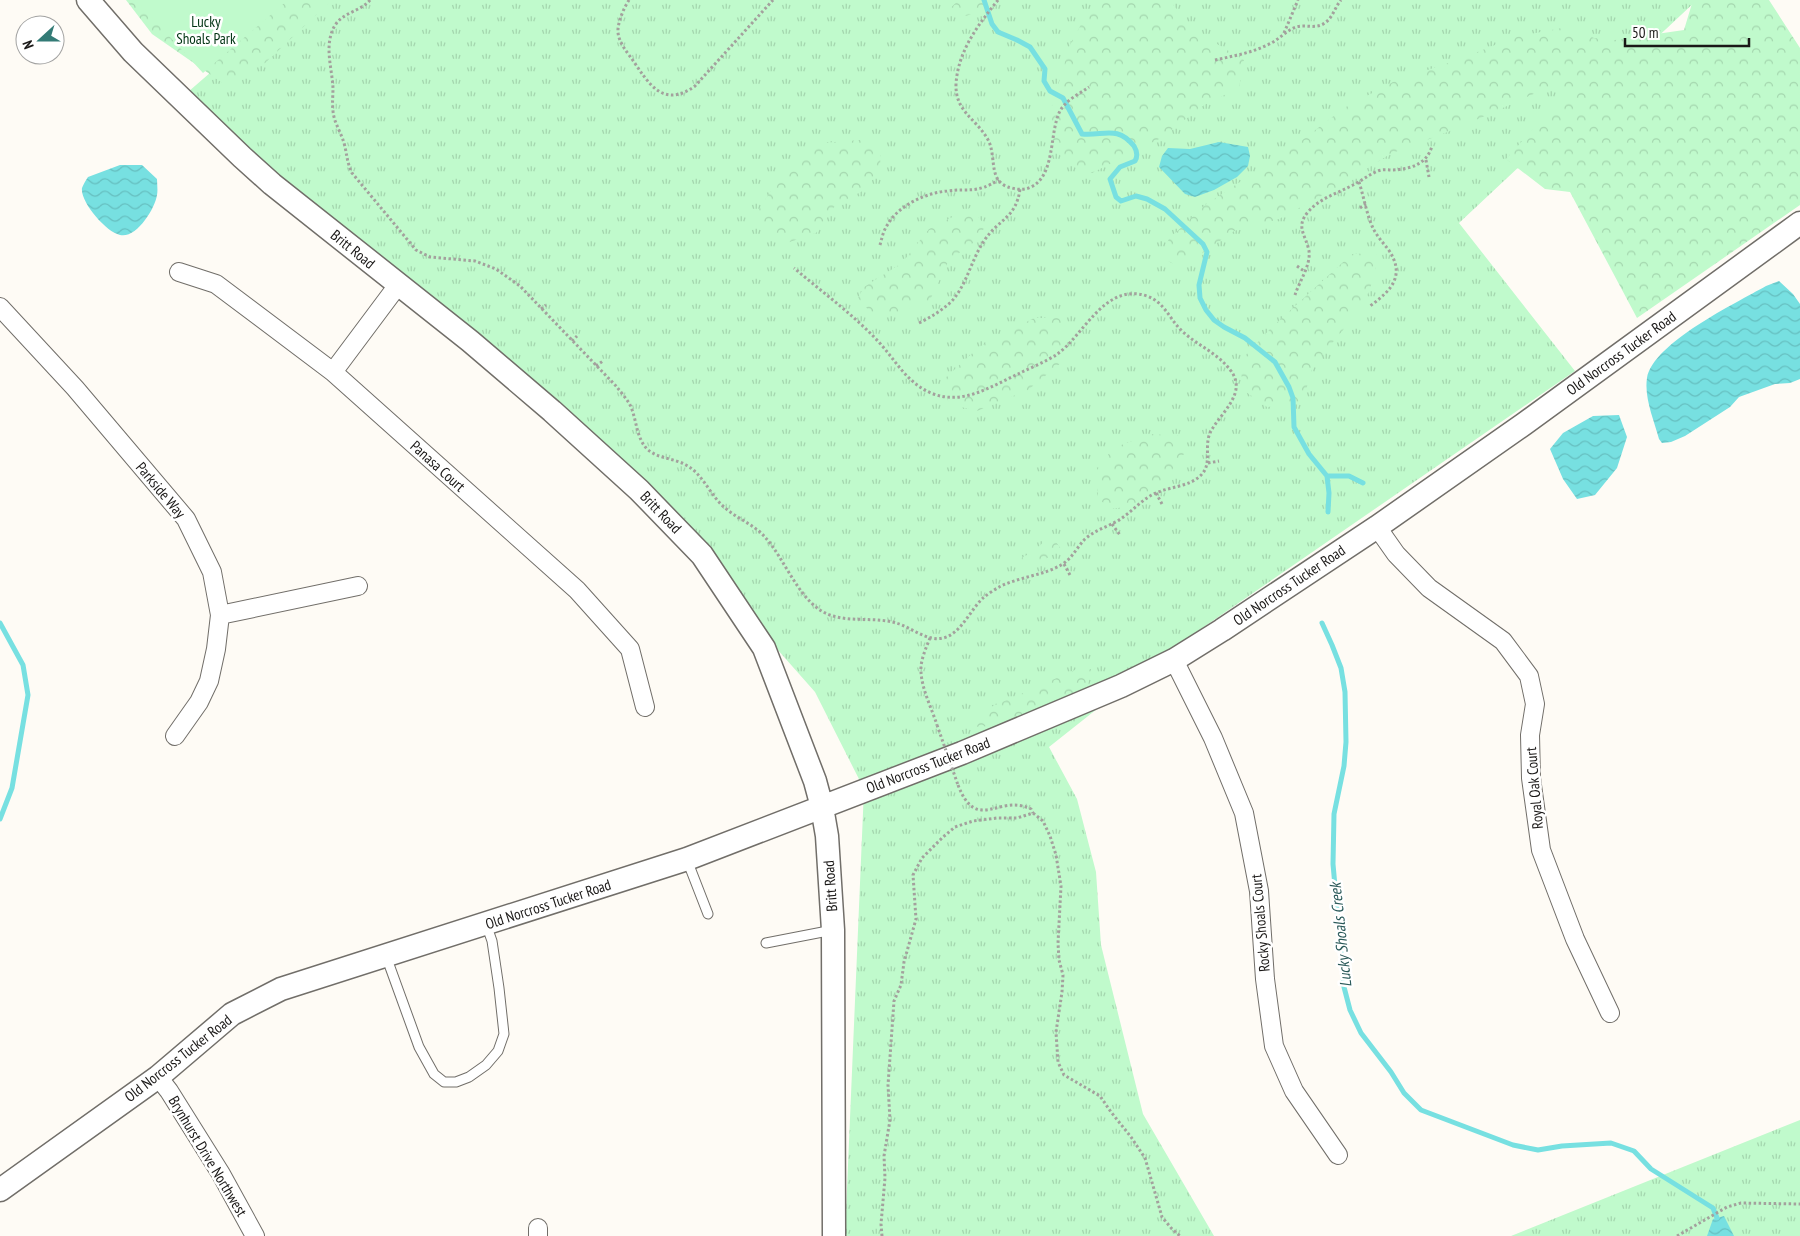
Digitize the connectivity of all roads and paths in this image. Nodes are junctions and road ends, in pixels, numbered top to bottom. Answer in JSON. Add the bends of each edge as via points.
{"nodes":[{"id":1,"x":88,"y":0,"type":"edge"},
{"id":2,"x":370,"y":0,"type":"edge"},
{"id":3,"x":629,"y":0,"type":"edge"},
{"id":4,"x":773,"y":0,"type":"edge"},
{"id":5,"x":998,"y":0,"type":"edge"},
{"id":6,"x":1298,"y":0,"type":"edge"},
{"id":7,"x":1341,"y":0,"type":"edge"},
{"id":8,"x":1283,"y":34,"type":"junction"},
{"id":9,"x":1215,"y":60,"type":"dead end"},
{"id":10,"x":1089,"y":87,"type":"dead end"},
{"id":11,"x":1432,"y":146,"type":"dead end"},
{"id":12,"x":1426,"y":159,"type":"junction"},
{"id":13,"x":1430,"y":177,"type":"dead end"},
{"id":14,"x":998,"y":180,"type":"junction"},
{"id":15,"x":1359,"y":182,"type":"junction"},
{"id":16,"x":1020,"y":189,"type":"junction"},
{"id":17,"x":1366,"y":204,"type":"junction"},
{"id":18,"x":1360,"y":208,"type":"dead end"},
{"id":19,"x":1800,"y":223,"type":"edge"},
{"id":20,"x":880,"y":245,"type":"dead end"},
{"id":21,"x":1297,"y":266,"type":"dead end"},
{"id":22,"x":794,"y":268,"type":"dead end"},
{"id":23,"x":1304,"y":271,"type":"junction"},
{"id":24,"x":179,"y":272,"type":"dead end"},
{"id":25,"x":398,"y":285,"type":"junction"},
{"id":26,"x":1295,"y":295,"type":"dead end"},
{"id":27,"x":546,"y":305,"type":"dead end"},
{"id":28,"x":1370,"y":306,"type":"dead end"},
{"id":29,"x":0,"y":307,"type":"edge"},
{"id":30,"x":541,"y":309,"type":"junction"},
{"id":31,"x":919,"y":323,"type":"dead end"},
{"id":32,"x":577,"y":336,"type":"dead end"},
{"id":33,"x":572,"y":341,"type":"junction"},
{"id":34,"x":603,"y":361,"type":"dead end"},
{"id":35,"x":596,"y":366,"type":"junction"},
{"id":36,"x":333,"y":372,"type":"junction"},
{"id":37,"x":1219,"y":461,"type":"dead end"},
{"id":38,"x":1208,"y":463,"type":"junction"},
{"id":39,"x":1156,"y":493,"type":"junction"},
{"id":40,"x":1162,"y":504,"type":"dead end"},
{"id":41,"x":1112,"y":524,"type":"junction"},
{"id":42,"x":1377,"y":526,"type":"junction"},
{"id":43,"x":1120,"y":535,"type":"dead end"},
{"id":44,"x":1064,"y":564,"type":"junction"},
{"id":45,"x":1071,"y":577,"type":"dead end"},
{"id":46,"x":358,"y":586,"type":"dead end"},
{"id":47,"x":220,"y":615,"type":"junction"},
{"id":48,"x":930,"y":638,"type":"junction"},
{"id":49,"x":1174,"y":660,"type":"junction"},
{"id":50,"x":645,"y":707,"type":"dead end"},
{"id":51,"x":174,"y":736,"type":"dead end"},
{"id":52,"x":822,"y":807,"type":"junction"},
{"id":53,"x":1033,"y":812,"type":"junction"},
{"id":54,"x":687,"y":859,"type":"junction"},
{"id":55,"x":708,"y":914,"type":"dead end"},
{"id":56,"x":486,"y":924,"type":"junction"},
{"id":57,"x":833,"y":930,"type":"junction"},
{"id":58,"x":766,"y":943,"type":"dead end"},
{"id":59,"x":386,"y":956,"type":"junction"},
{"id":60,"x":1610,"y":1013,"type":"dead end"},
{"id":61,"x":158,"y":1077,"type":"junction"},
{"id":62,"x":1338,"y":1155,"type":"dead end"},
{"id":63,"x":0,"y":1190,"type":"edge"},
{"id":64,"x":1800,"y":1204,"type":"edge"},
{"id":65,"x":255,"y":1236,"type":"edge"},
{"id":66,"x":834,"y":1236,"type":"edge"},
{"id":67,"x":882,"y":1236,"type":"edge"},
{"id":68,"x":1180,"y":1236,"type":"edge"},
{"id":69,"x":1677,"y":1236,"type":"edge"}],
"edges":[{"from":1,"to":25,"type":"street","name":"Britt Road","via":[[133,52],[242,158]]},
{"from":2,"to":30,"type":"path","via":[[344,15],[330,39],[332,110],[352,173],[416,250],[430,257],[475,261],[496,269],[520,286]]},
{"from":3,"to":4,"type":"path","via":[[621,16],[619,38],[651,87],[666,95],[687,92],[695,86]]},
{"from":5,"to":14,"type":"path","via":[[966,46],[958,69],[957,94],[962,108],[988,138]]},
{"from":6,"to":8,"type":"path"},
{"from":7,"to":8,"type":"path","via":[[1324,24],[1298,27]]},
{"from":8,"to":9,"type":"path","via":[[1270,44],[1252,51]]},
{"from":10,"to":16,"type":"path","via":[[1060,111],[1045,172],[1039,181]]},
{"from":11,"to":12,"type":"path"},
{"from":12,"to":13,"type":"path"},
{"from":12,"to":15,"type":"path","via":[[1413,167],[1380,170]]},
{"from":14,"to":16,"type":"path","via":[[1008,187]]},
{"from":14,"to":20,"type":"path","via":[[982,189],[948,190],[914,202],[889,222]]},
{"from":15,"to":17,"type":"path"},
{"from":15,"to":23,"type":"path","via":[[1319,202],[1302,221],[1309,252]]},
{"from":16,"to":31,"type":"path","via":[[1015,207],[984,241],[952,300]]},
{"from":17,"to":18,"type":"path"},
{"from":17,"to":28,"type":"path","via":[[1373,228],[1393,258],[1396,274],[1392,287]]},
{"from":19,"to":42,"type":"street","name":"Old Norcross Tucker Road","via":[[1524,424]]},
{"from":21,"to":23,"type":"path"},
{"from":22,"to":38,"type":"path","via":[[877,339],[914,384],[932,394],[953,398],[976,394],[1057,354],[1089,318],[1120,297],[1134,293],[1150,296],[1163,306],[1182,331],[1211,350],[1237,382],[1236,393],[1210,434]]},
{"from":23,"to":26,"type":"path"},
{"from":24,"to":36,"type":"street","name":"Panasa Court","via":[[216,284]]},
{"from":25,"to":36,"type":"street"},
{"from":25,"to":52,"type":"street","name":"Britt Road","via":[[552,411],[639,490],[702,555],[764,648]]},
{"from":27,"to":30,"type":"path"},
{"from":29,"to":47,"type":"street","name":"Parkside Way","via":[[186,519],[212,572]]},
{"from":30,"to":33,"type":"path"},
{"from":32,"to":33,"type":"path"},
{"from":33,"to":35,"type":"path"},
{"from":34,"to":35,"type":"path"},
{"from":35,"to":48,"type":"path","via":[[630,404],[646,448],[655,455],[686,464],[698,474],[725,509],[763,534],[817,608],[827,615],[848,620],[892,621]]},
{"from":36,"to":50,"type":"street","name":"Panasa Court","via":[[577,590],[630,650]]},
{"from":37,"to":38,"type":"path"},
{"from":38,"to":39,"type":"path","via":[[1205,472],[1195,481]]},
{"from":39,"to":40,"type":"path"},
{"from":39,"to":41,"type":"path"},
{"from":41,"to":43,"type":"path"},
{"from":41,"to":44,"type":"path","via":[[1085,539]]},
{"from":42,"to":49,"type":"street","name":"Old Norcross Tucker Road"},
{"from":42,"to":60,"type":"street","name":"Royal Oak Court","via":[[1396,554],[1429,588],[1503,641],[1529,676],[1535,704],[1530,735],[1531,778],[1540,850],[1574,939]]},
{"from":44,"to":45,"type":"path"},
{"from":44,"to":48,"type":"path","via":[[1000,587],[984,597],[952,634]]},
{"from":46,"to":47,"type":"street"},
{"from":47,"to":51,"type":"street","name":"Parkside Way","via":[[209,681],[199,702]]},
{"from":48,"to":53,"type":"path","bridge":true,"via":[[921,671],[962,797],[976,809],[1017,804],[1031,808]]},
{"from":49,"to":52,"type":"street","name":"Old Norcross Tucker Road","via":[[1095,698]]},
{"from":49,"to":62,"type":"street","name":"Rocky Shoals Court","via":[[1213,738],[1244,813],[1259,892],[1274,1046],[1294,1091]]},
{"from":52,"to":54,"type":"street","name":"Old Norcross Tucker Road"},
{"from":52,"to":57,"type":"street","name":"Britt Road"},
{"from":53,"to":67,"type":"path","via":[[1017,818],[997,818],[955,827],[922,858],[913,875],[916,919],[901,985],[894,1001]]},
{"from":53,"to":68,"type":"path","via":[[1043,820],[1050,836],[1061,886],[1058,943],[1062,992],[1056,1032],[1058,1062],[1064,1075],[1100,1096],[1131,1137],[1145,1158],[1162,1217]]},
{"from":54,"to":55,"type":"lane"},
{"from":54,"to":56,"type":"street","name":"Old Norcross Tucker Road"},
{"from":56,"to":59,"type":"street","name":"Old Norcross Tucker Road"},
{"from":56,"to":59,"type":"lane","via":[[492,941],[504,1034],[498,1051],[486,1065],[456,1082],[444,1082],[434,1074],[423,1054]]},
{"from":57,"to":58,"type":"lane"},
{"from":57,"to":66,"type":"street","name":"Britt Road"},
{"from":59,"to":61,"type":"street","name":"Old Norcross Tucker Road","via":[[281,989],[232,1014]]},
{"from":61,"to":63,"type":"street","name":"Old Norcross Tucker Road"},
{"from":61,"to":65,"type":"street","name":"Brynhurst Drive Northwest","via":[[221,1174]]},
{"from":64,"to":69,"type":"path","via":[[1741,1203],[1727,1207]]}]}
